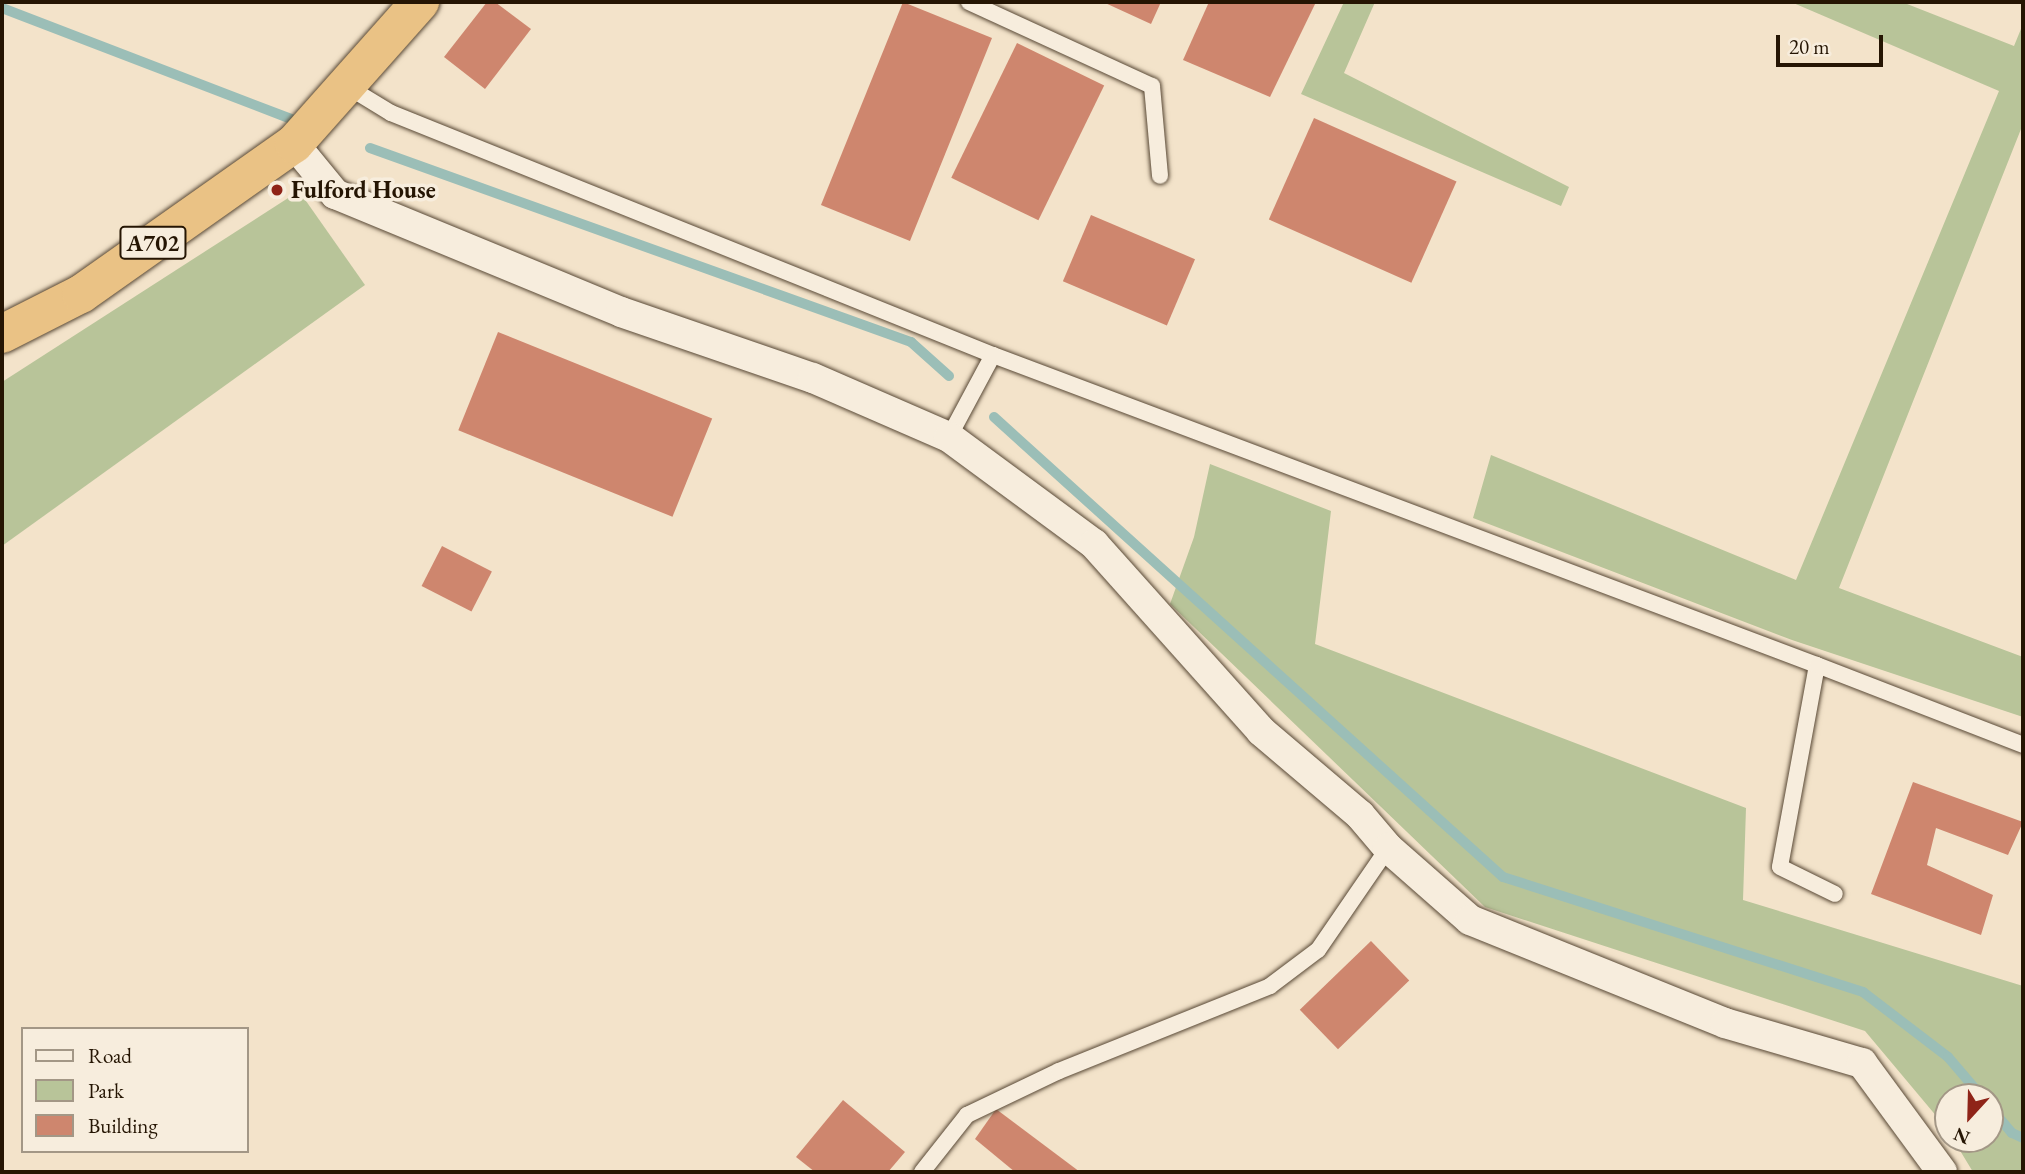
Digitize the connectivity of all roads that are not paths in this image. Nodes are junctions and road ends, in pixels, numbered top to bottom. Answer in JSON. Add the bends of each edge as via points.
{"nodes":[{"id":1,"x":420,"y":2,"type":"edge"},
{"id":2,"x":969,"y":2,"type":"edge"},
{"id":3,"x":335,"y":96,"type":"junction"},
{"id":4,"x":295,"y":142,"type":"junction"},
{"id":5,"x":1160,"y":176,"type":"dead end"},
{"id":6,"x":2,"y":334,"type":"edge"},
{"id":7,"x":993,"y":355,"type":"junction"},
{"id":8,"x":949,"y":437,"type":"junction"},
{"id":9,"x":1817,"y":665,"type":"junction"},
{"id":10,"x":2023,"y":745,"type":"edge"},
{"id":11,"x":1388,"y":848,"type":"junction"},
{"id":12,"x":1835,"y":894,"type":"dead end"},
{"id":13,"x":922,"y":1172,"type":"edge"},
{"id":14,"x":1942,"y":1172,"type":"edge"}],
"edges":[{"from":1,"to":3,"type":"highway","number":"A702"},
{"from":2,"to":5,"type":"lane","via":[[1152,86]]},
{"from":3,"to":4,"type":"highway","number":"A702"},
{"from":3,"to":7,"type":"lane","via":[[391,113]]},
{"from":4,"to":6,"type":"highway","number":"A702","via":[[81,294]]},
{"from":4,"to":8,"type":"street","via":[[335,194],[621,312],[813,378]]},
{"from":7,"to":8,"type":"lane"},
{"from":7,"to":9,"type":"lane"},
{"from":8,"to":11,"type":"street","via":[[1094,544],[1261,731],[1360,815]]},
{"from":9,"to":10,"type":"lane"},
{"from":9,"to":12,"type":"lane","via":[[1780,867]]},
{"from":11,"to":13,"type":"lane","via":[[1318,950],[1270,986],[1059,1071],[967,1115]]},
{"from":11,"to":14,"type":"street","via":[[1470,920],[1726,1023],[1862,1063]]}]}
